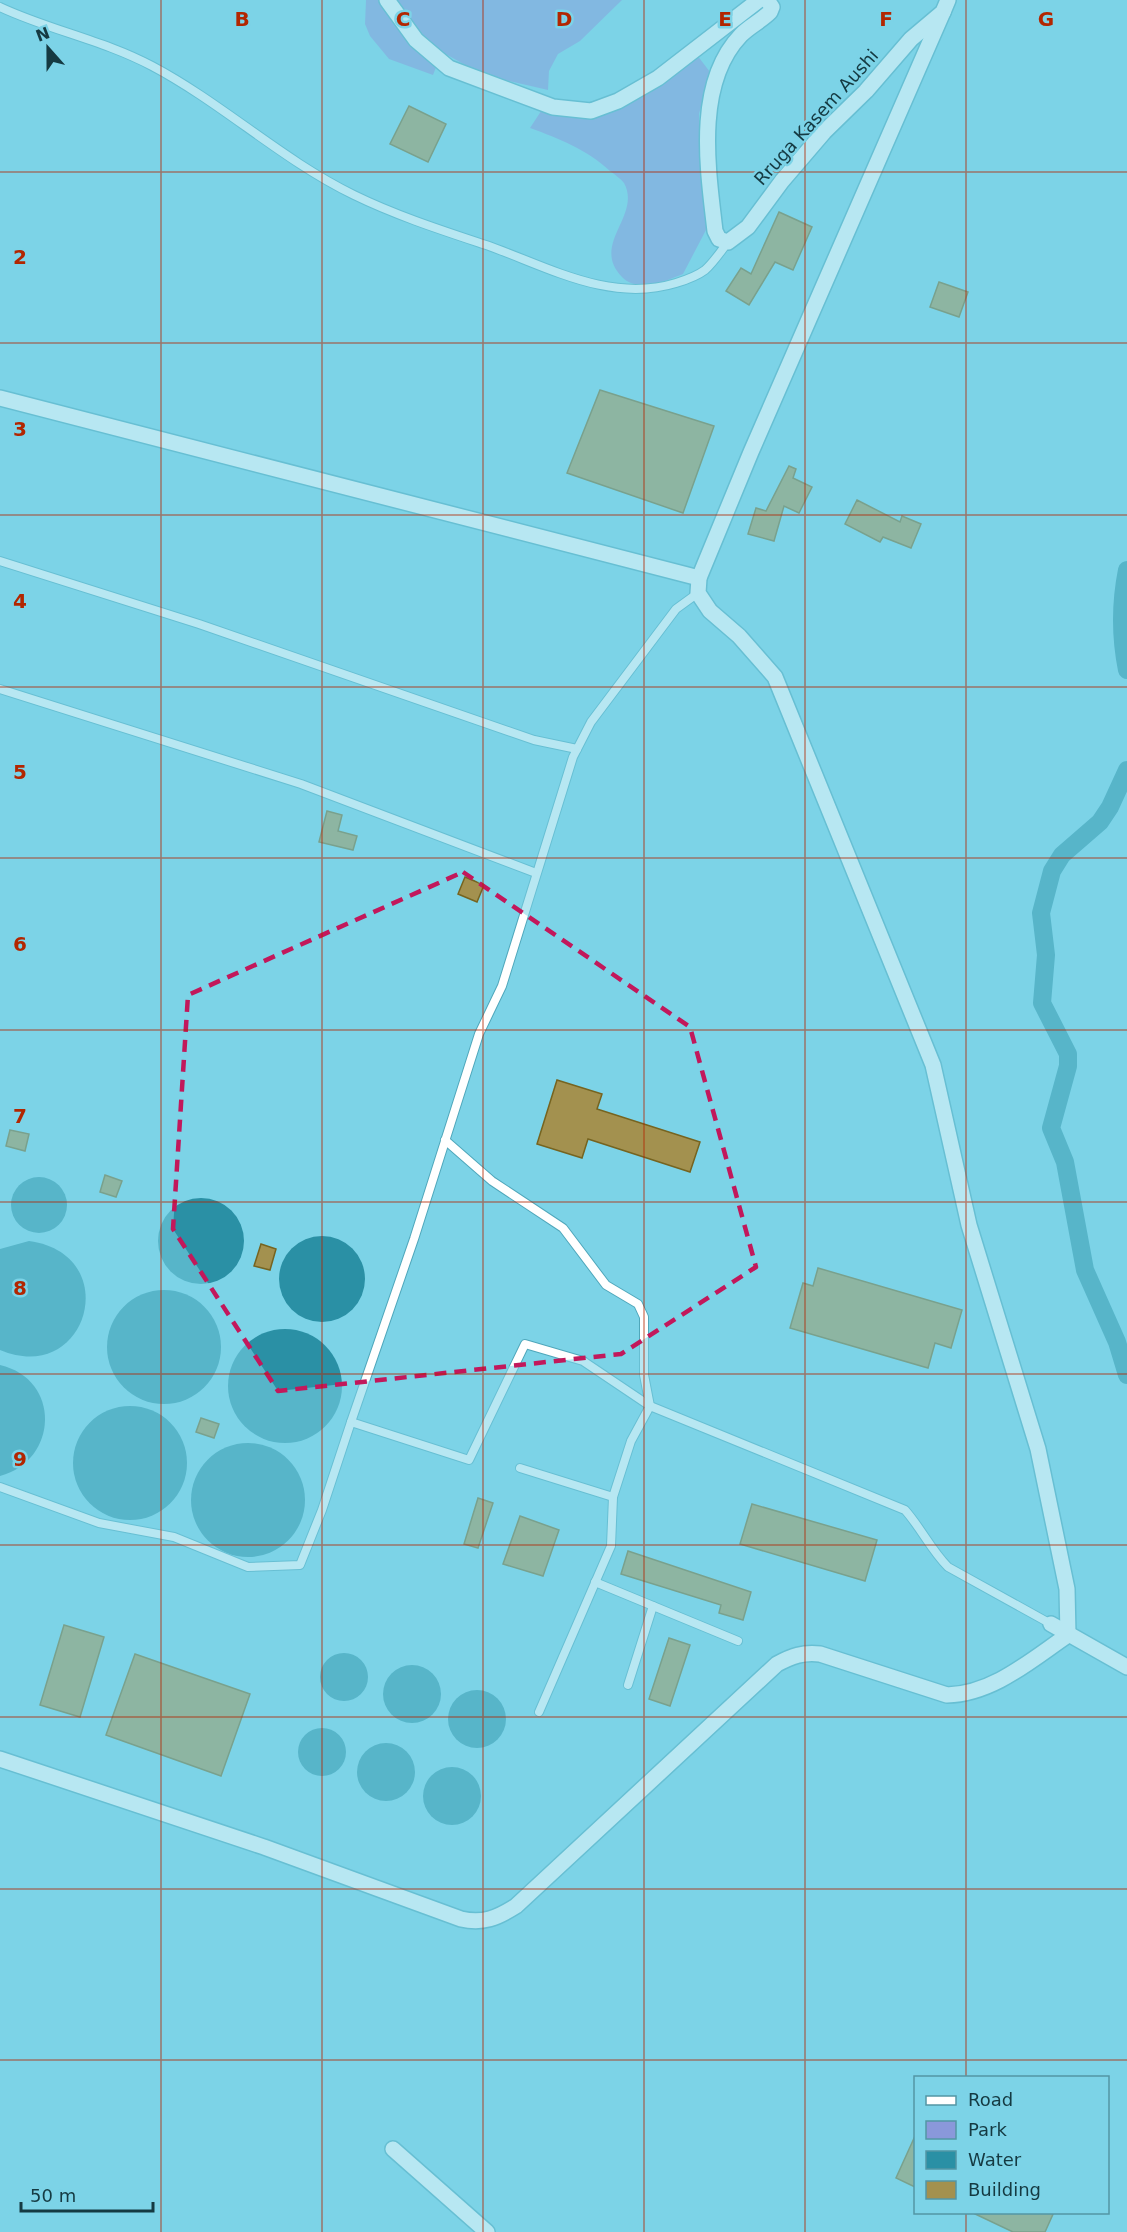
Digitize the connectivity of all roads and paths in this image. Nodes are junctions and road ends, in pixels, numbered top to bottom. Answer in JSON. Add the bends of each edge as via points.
{"nodes":[{"id":1,"x":387,"y":0,"type":"edge"},
{"id":2,"x":759,"y":0,"type":"edge"},
{"id":3,"x":767,"y":0,"type":"edge"},
{"id":4,"x":945,"y":6,"type":"edge"},
{"id":5,"x":0,"y":7,"type":"edge"},
{"id":6,"x":728,"y":242,"type":"junction"},
{"id":7,"x":0,"y":399,"type":"edge"},
{"id":8,"x":0,"y":561,"type":"edge"},
{"id":9,"x":699,"y":586,"type":"junction"},
{"id":10,"x":0,"y":689,"type":"edge"},
{"id":11,"x":578,"y":749,"type":"junction"},
{"id":12,"x":536,"y":873,"type":"junction"},
{"id":13,"x":445,"y":1140,"type":"junction"},
{"id":14,"x":650,"y":1406,"type":"junction"},
{"id":15,"x":351,"y":1422,"type":"junction"},
{"id":16,"x":519,"y":1468,"type":"dead end"},
{"id":17,"x":0,"y":1487,"type":"edge"},
{"id":18,"x":613,"y":1497,"type":"junction"},
{"id":19,"x":596,"y":1582,"type":"junction"},
{"id":20,"x":654,"y":1606,"type":"junction"},
{"id":21,"x":1052,"y":1624,"type":"joint"},
{"id":22,"x":1068,"y":1635,"type":"junction"},
{"id":23,"x":738,"y":1641,"type":"dead end"},
{"id":24,"x":1127,"y":1667,"type":"edge"},
{"id":25,"x":628,"y":1684,"type":"dead end"},
{"id":26,"x":539,"y":1712,"type":"dead end"},
{"id":27,"x":0,"y":1760,"type":"edge"},
{"id":28,"x":393,"y":2149,"type":"dead end"},
{"id":29,"x":487,"y":2232,"type":"edge"}],
"edges":[{"from":1,"to":2,"type":"street","via":[[416,40],[450,68],[553,108],[591,111],[618,102],[658,78]]},
{"from":3,"to":6,"type":"street","via":[[772,7],[770,12],[740,36],[719,70],[709,115],[706,145],[715,231]]},
{"from":4,"to":6,"type":"street","name":"Rruga Kasem Aushi","via":[[824,132],[748,227]]},
{"from":4,"to":9,"type":"street","via":[[751,452]]},
{"from":5,"to":6,"type":"lane","via":[[151,66],[353,195],[589,283],[625,290],[661,288],[704,270]]},
{"from":7,"to":9,"type":"street"},
{"from":8,"to":11,"type":"lane","via":[[199,624],[534,740]]},
{"from":9,"to":11,"type":"lane","via":[[676,609],[591,722]]},
{"from":9,"to":22,"type":"street","via":[[710,611],[739,636],[775,677],[933,1065],[969,1225],[1038,1449],[1067,1588]]},
{"from":10,"to":12,"type":"lane","via":[[301,784]]},
{"from":11,"to":12,"type":"lane"},
{"from":12,"to":13,"type":"lane","via":[[502,986],[479,1034]]},
{"from":13,"to":14,"type":"lane","via":[[492,1181],[563,1228],[606,1285],[638,1304],[644,1317],[644,1375]]},
{"from":13,"to":15,"type":"lane"},
{"from":14,"to":15,"type":"lane","via":[[583,1361],[525,1344],[469,1460]]},
{"from":14,"to":18,"type":"lane","via":[[632,1442]]},
{"from":14,"to":21,"type":"lane","via":[[905,1510],[948,1567]]},
{"from":15,"to":17,"type":"lane","via":[[300,1565],[248,1567],[174,1537],[99,1523]]},
{"from":16,"to":18,"type":"lane"},
{"from":18,"to":19,"type":"lane","via":[[610,1546]]},
{"from":19,"to":20,"type":"lane"},
{"from":19,"to":26,"type":"lane"},
{"from":20,"to":23,"type":"lane"},
{"from":20,"to":25,"type":"lane"},
{"from":21,"to":22,"type":"street"},
{"from":22,"to":24,"type":"street"},
{"from":22,"to":27,"type":"street","via":[[999,1681],[965,1695],[947,1695],[819,1653],[792,1656],[777,1664],[516,1906],[489,1920],[474,1922],[264,1847]]},
{"from":28,"to":29,"type":"street"}]}
